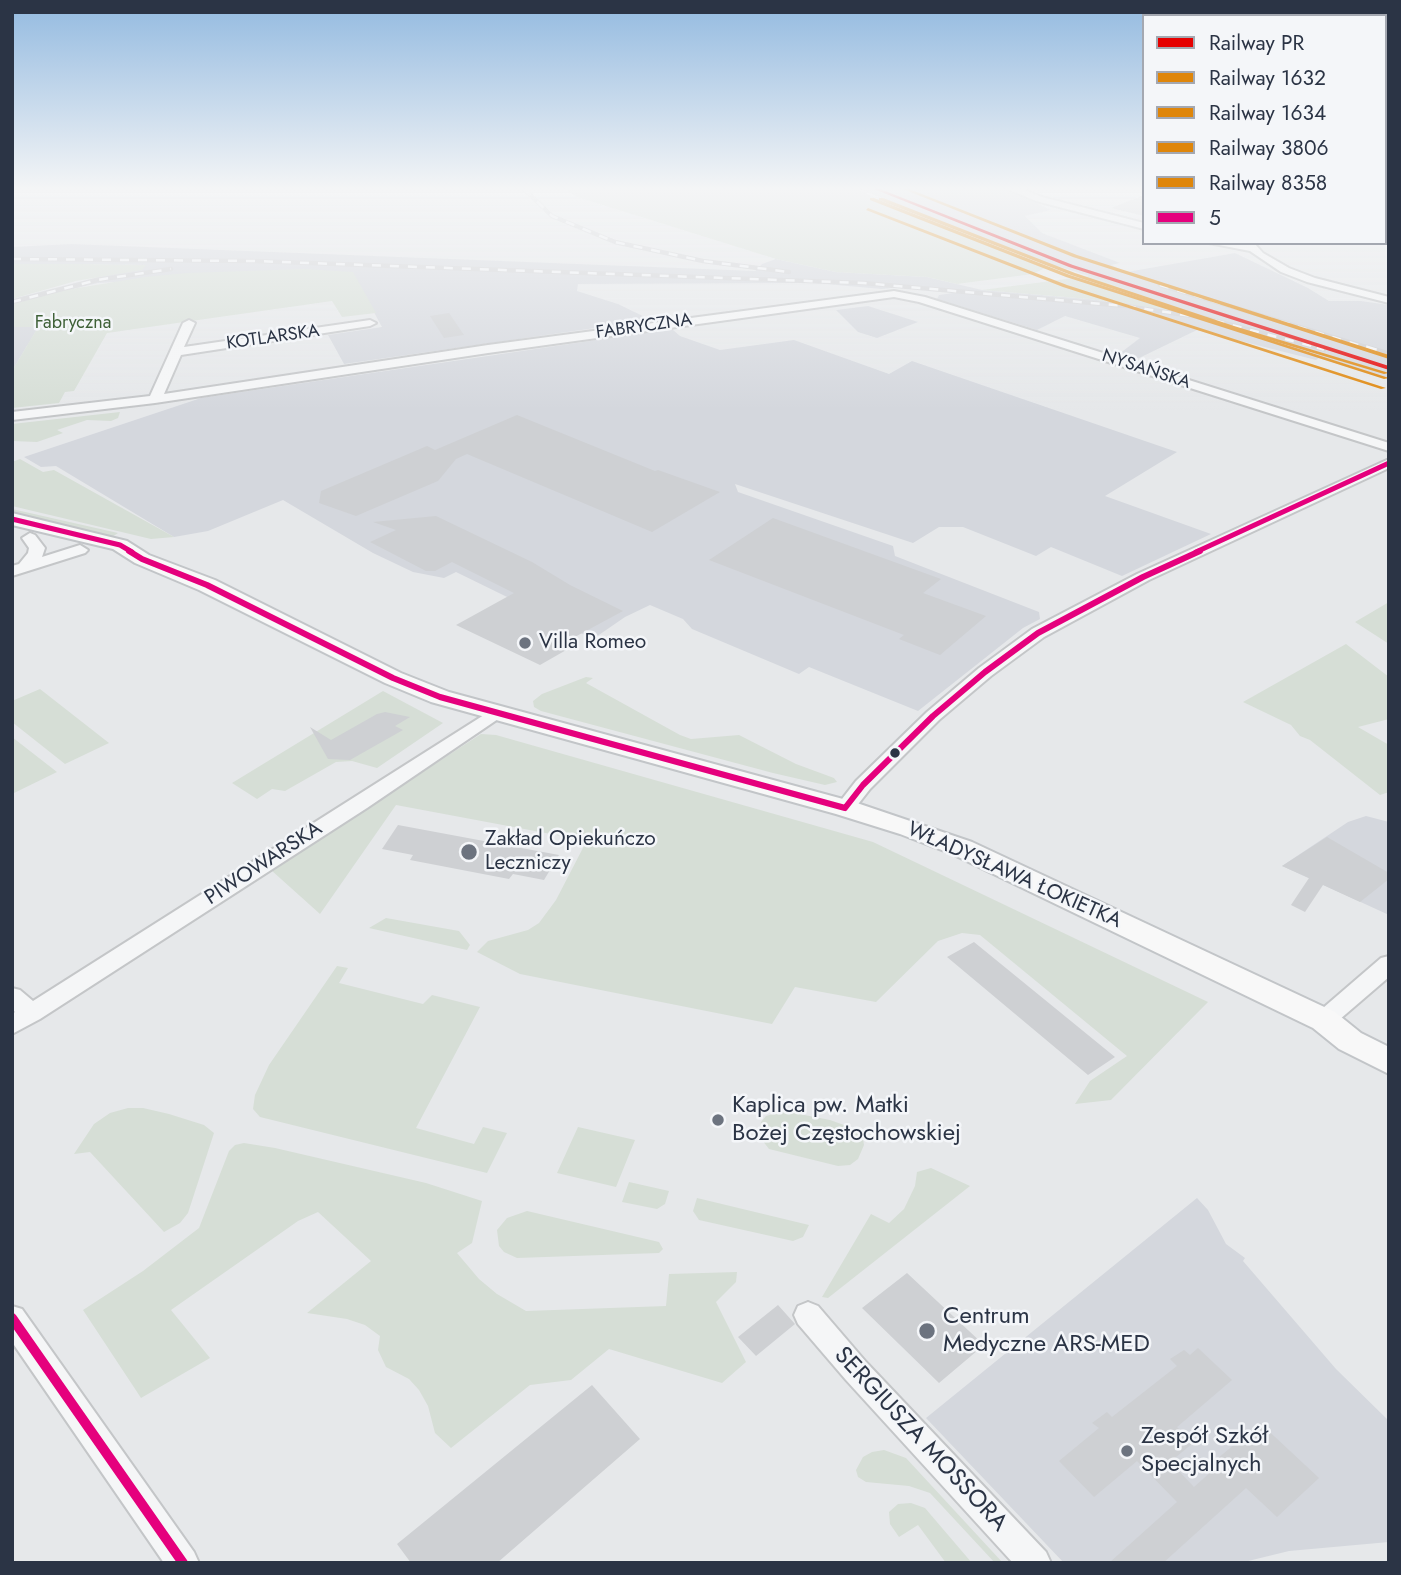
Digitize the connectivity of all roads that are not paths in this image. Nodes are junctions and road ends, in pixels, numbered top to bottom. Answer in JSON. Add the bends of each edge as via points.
{"nodes":[{"id":1,"x":1273,"y":262,"type":"edge"},
{"id":2,"x":903,"y":295,"type":"joint"},
{"id":3,"x":1389,"y":300,"type":"edge"},
{"id":4,"x":189,"y":323,"type":"dead end"},
{"id":5,"x":370,"y":323,"type":"dead end"},
{"id":6,"x":176,"y":352,"type":"junction"},
{"id":7,"x":155,"y":400,"type":"junction"},
{"id":8,"x":12,"y":416,"type":"edge"},
{"id":9,"x":1389,"y":447,"type":"edge"},
{"id":10,"x":1389,"y":463,"type":"edge"},
{"id":11,"x":12,"y":519,"type":"edge"},
{"id":12,"x":21,"y":536,"type":"edge"},
{"id":13,"x":80,"y":550,"type":"junction"},
{"id":14,"x":142,"y":559,"type":"junction"},
{"id":15,"x":18,"y":568,"type":"edge"},
{"id":16,"x":495,"y":713,"type":"junction"},
{"id":17,"x":845,"y":808,"type":"junction"},
{"id":18,"x":1389,"y":964,"type":"edge"},
{"id":19,"x":12,"y":996,"type":"edge"},
{"id":20,"x":22,"y":1019,"type":"edge"},
{"id":21,"x":1324,"y":1020,"type":"junction"},
{"id":22,"x":1389,"y":1044,"type":"edge"},
{"id":23,"x":1389,"y":1062,"type":"edge"},
{"id":24,"x":808,"y":1315,"type":"dead end"},
{"id":25,"x":12,"y":1318,"type":"edge"},
{"id":26,"x":183,"y":1563,"type":"edge"},
{"id":27,"x":1035,"y":1563,"type":"edge"}],
"edges":[{"from":1,"to":3,"type":"street","via":[[1311,280]]},
{"from":2,"to":7,"type":"street","name":"FABRYCZNA","via":[[742,313]]},
{"from":2,"to":9,"type":"street","name":"NYSAŃSKA"},
{"from":4,"to":6,"type":"street"},
{"from":5,"to":6,"type":"street","name":"KOTLARSKA"},
{"from":6,"to":7,"type":"street"},
{"from":7,"to":8,"type":"street","name":"FABRYCZNA"},
{"from":10,"to":17,"type":"street","via":[[1143,577],[1038,633],[933,716]]},
{"from":11,"to":14,"type":"main road","name":"WŁADYSŁAWA ŁOKIETKA","via":[[120,545]]},
{"from":12,"to":13,"type":"main road","name":"WŁADYSŁAWA ŁOKIETKA"},
{"from":12,"to":15,"type":"street","via":[[37,548]]},
{"from":13,"to":14,"type":"main road","name":"WŁADYSŁAWA ŁOKIETKA"},
{"from":13,"to":15,"type":"street"},
{"from":14,"to":16,"type":"main road","name":"WŁADYSŁAWA ŁOKIETKA","via":[[207,585],[393,678]]},
{"from":16,"to":17,"type":"main road","name":"WŁADYSŁAWA ŁOKIETKA"},
{"from":16,"to":20,"type":"street","name":"PIWOWARSKA"},
{"from":17,"to":21,"type":"main road","name":"WŁADYSŁAWA ŁOKIETKA","via":[[962,848]]},
{"from":18,"to":21,"type":"street"},
{"from":19,"to":20,"type":"street","name":"PIWOWARSKA"},
{"from":21,"to":22,"type":"main road","name":"WŁADYSŁAWA ŁOKIETKA","via":[[1353,1025]]},
{"from":21,"to":23,"type":"main road","name":"WŁADYSŁAWA ŁOKIETKA","via":[[1350,1041]]},
{"from":24,"to":27,"type":"street","name":"SERGIUSZA MOSSORA"},
{"from":25,"to":26,"type":"street"}]}
